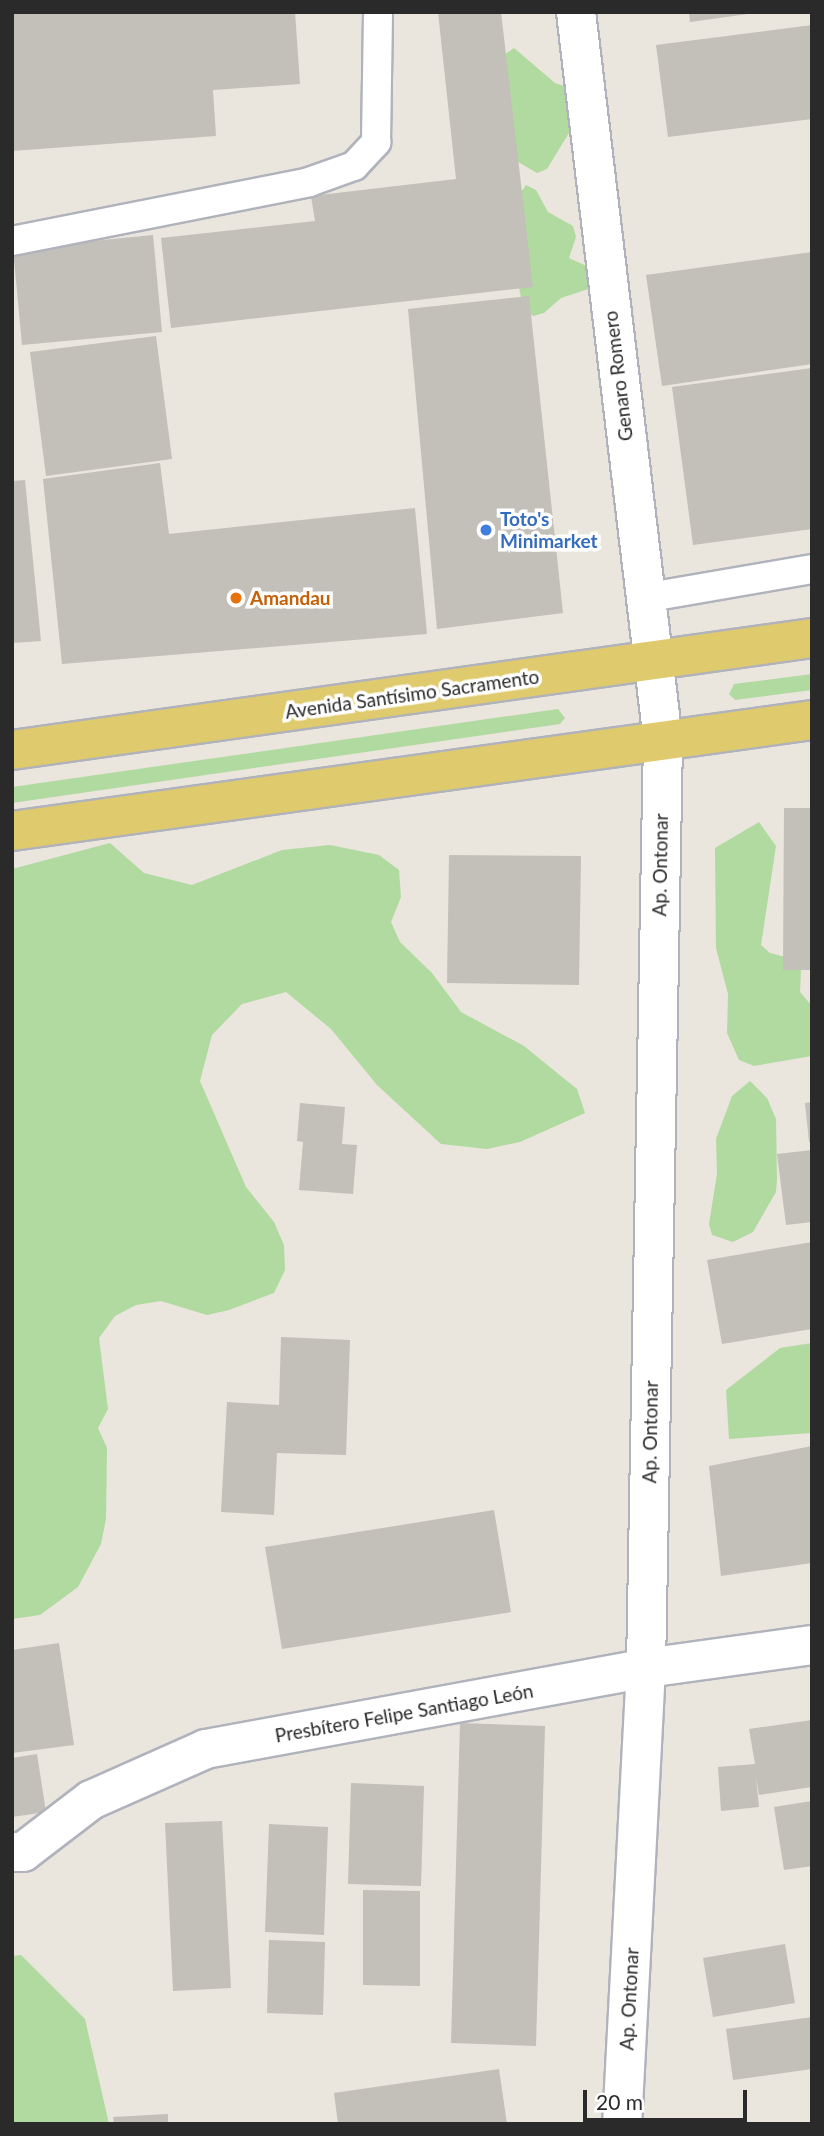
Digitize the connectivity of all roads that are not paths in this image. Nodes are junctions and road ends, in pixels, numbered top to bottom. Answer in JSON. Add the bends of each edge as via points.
{"nodes":[{"id":1,"x":378,"y":12,"type":"edge"},
{"id":2,"x":576,"y":12,"type":"edge"},
{"id":3,"x":12,"y":240,"type":"edge"},
{"id":4,"x":812,"y":569,"type":"edge"},
{"id":5,"x":644,"y":598,"type":"junction"},
{"id":6,"x":812,"y":638,"type":"edge"},
{"id":7,"x":652,"y":660,"type":"junction"},
{"id":8,"x":812,"y":720,"type":"edge"},
{"id":9,"x":663,"y":740,"type":"junction"},
{"id":10,"x":12,"y":750,"type":"edge"},
{"id":11,"x":12,"y":831,"type":"edge"},
{"id":12,"x":812,"y":1645,"type":"edge"},
{"id":13,"x":646,"y":1668,"type":"junction"},
{"id":14,"x":18,"y":1852,"type":"edge"},
{"id":15,"x":622,"y":2124,"type":"edge"}],
"edges":[{"from":1,"to":3,"type":"lane","via":[[376,142],[354,166],[309,183]]},
{"from":2,"to":5,"type":"street","name":"Genaro Romero"},
{"from":4,"to":5,"type":"lane"},
{"from":5,"to":7,"type":"street","name":"Genaro Romero"},
{"from":6,"to":7,"type":"main road","name":"Avenida Santísimo Sacramento"},
{"from":7,"to":9,"type":"street","name":"Genaro Romero"},
{"from":7,"to":10,"type":"main road","name":"Avenida Santísimo Sacramento"},
{"from":8,"to":9,"type":"main road"},
{"from":9,"to":11,"type":"main road"},
{"from":9,"to":13,"type":"street","name":"Ap. Ontonar"},
{"from":12,"to":13,"type":"street","name":"Presbítero Felipe Santiago León"},
{"from":13,"to":14,"type":"street","name":"Presbítero Felipe Santiago León","via":[[206,1749],[91,1800]]},
{"from":13,"to":15,"type":"street","name":"Ap. Ontonar"}]}
